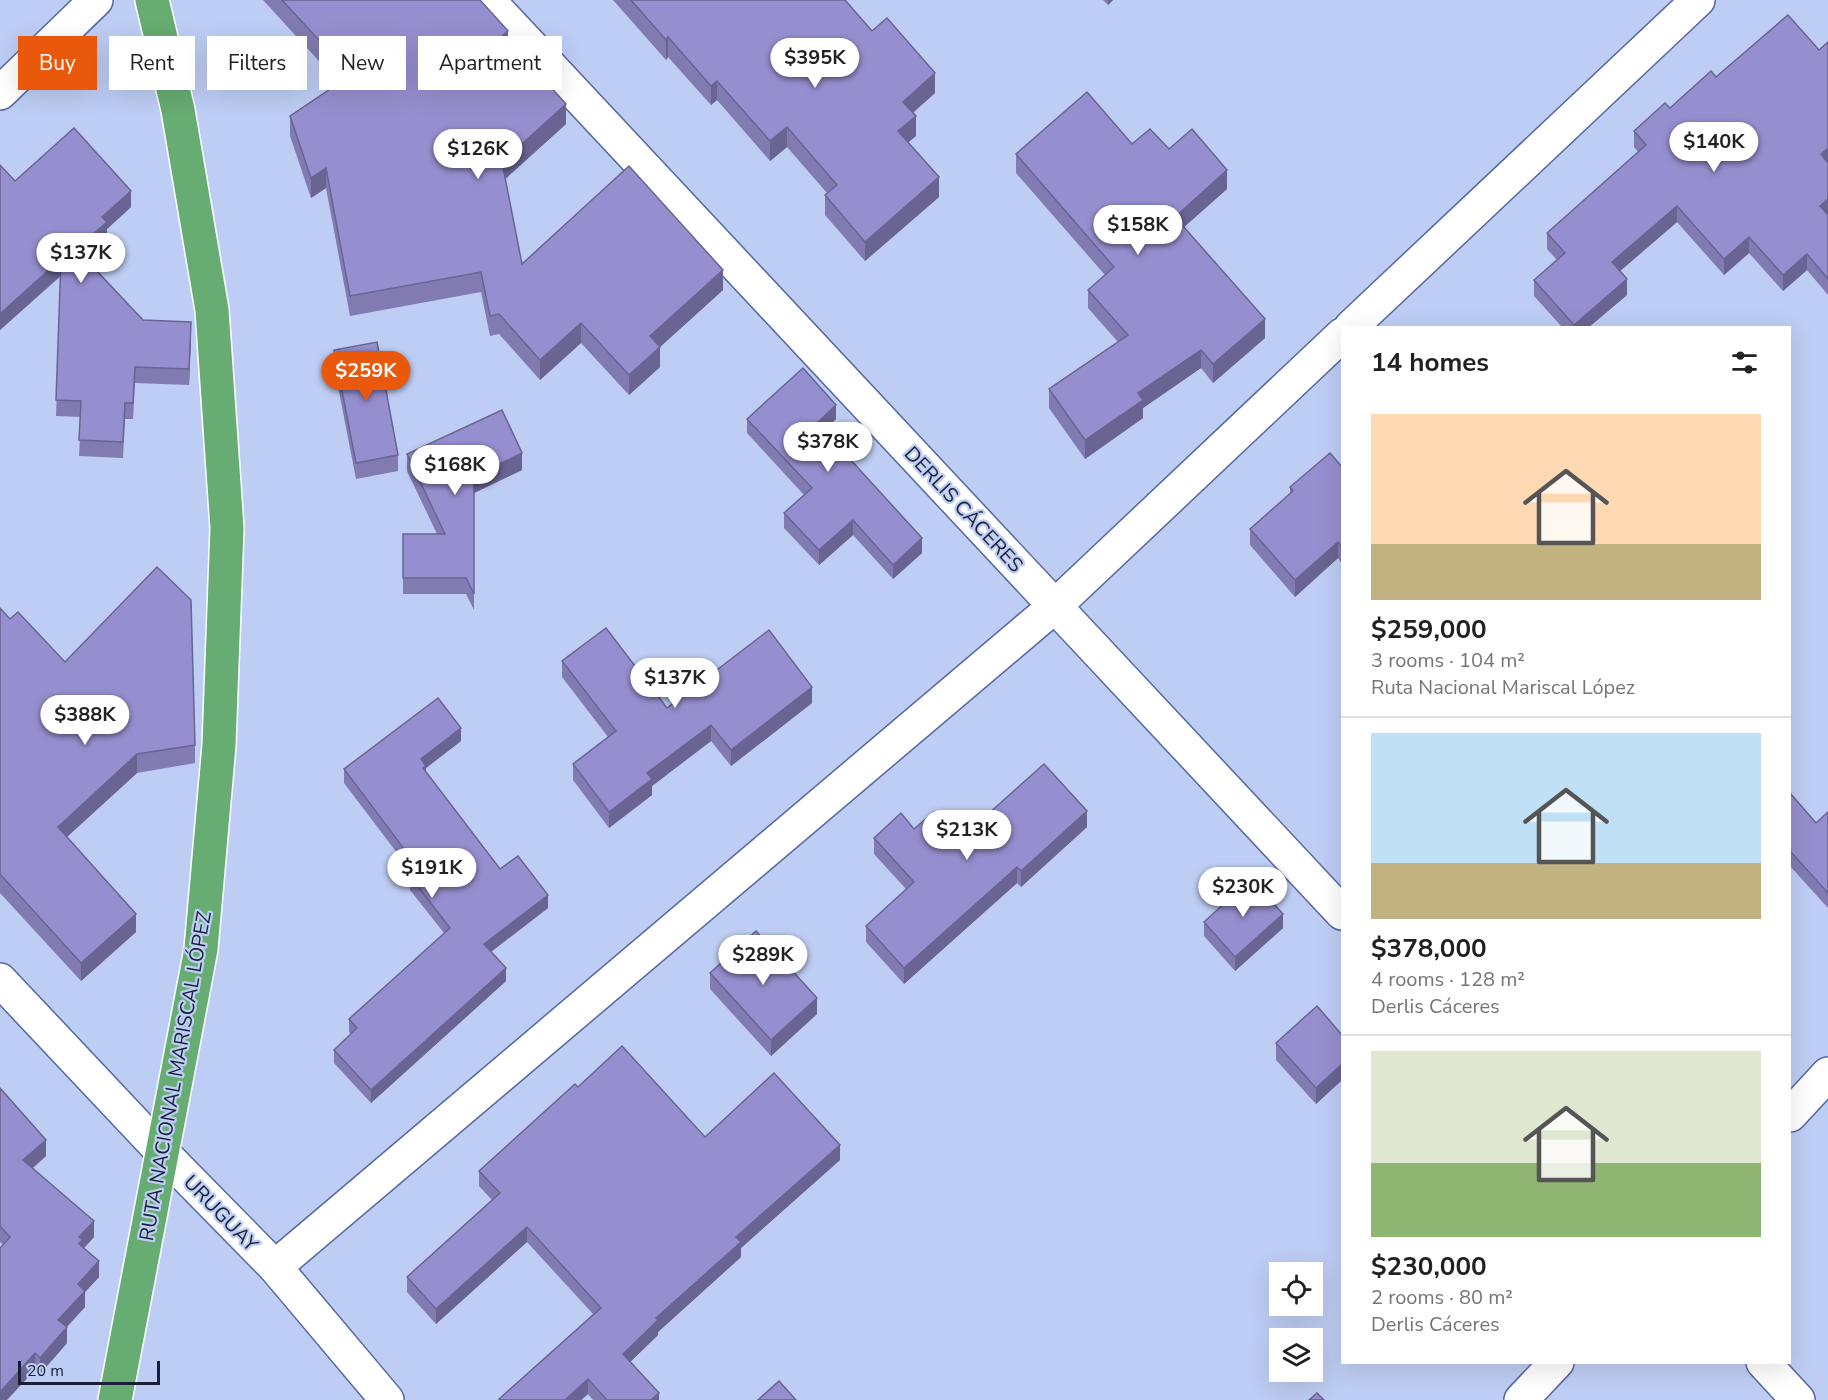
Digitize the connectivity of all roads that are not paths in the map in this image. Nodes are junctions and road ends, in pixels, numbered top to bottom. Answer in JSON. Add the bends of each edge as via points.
{"nodes":[{"id":1,"x":96,"y":0,"type":"edge"},
{"id":2,"x":152,"y":0,"type":"edge"},
{"id":3,"x":488,"y":0,"type":"edge"},
{"id":4,"x":1698,"y":0,"type":"edge"},
{"id":5,"x":0,"y":93,"type":"edge"},
{"id":6,"x":1352,"y":326,"type":"edge"},
{"id":7,"x":1341,"y":336,"type":"edge"},
{"id":8,"x":1055,"y":606,"type":"junction"},
{"id":9,"x":1341,"y":912,"type":"edge"},
{"id":10,"x":0,"y":980,"type":"edge"},
{"id":11,"x":1828,"y":1074,"type":"edge"},
{"id":12,"x":1791,"y":1114,"type":"edge"},
{"id":13,"x":163,"y":1153,"type":"junction"},
{"id":14,"x":275,"y":1267,"type":"junction"},
{"id":15,"x":1555,"y":1364,"type":"edge"},
{"id":16,"x":1765,"y":1364,"type":"edge"},
{"id":17,"x":115,"y":1400,"type":"edge"},
{"id":18,"x":387,"y":1400,"type":"edge"},
{"id":19,"x":1521,"y":1400,"type":"edge"},
{"id":20,"x":1798,"y":1400,"type":"edge"}],
"edges":[{"from":1,"to":5,"type":"street"},
{"from":2,"to":13,"type":"highway","name":"RUTA NACIONAL MARISCAL LÓPEZ","via":[[178,110],[212,310],[227,528],[219,745],[201,949]]},
{"from":3,"to":8,"type":"street","name":"DERLIS CÁCERES"},
{"from":4,"to":6,"type":"street"},
{"from":7,"to":8,"type":"street"},
{"from":8,"to":9,"type":"street","name":"DERLIS CÁCERES"},
{"from":8,"to":14,"type":"street"},
{"from":10,"to":13,"type":"street","name":"URUGUAY"},
{"from":11,"to":12,"type":"street"},
{"from":13,"to":14,"type":"street","name":"URUGUAY"},
{"from":13,"to":17,"type":"highway","name":"RUTA NACIONAL MARISCAL LÓPEZ"},
{"from":14,"to":18,"type":"street","name":"URUGUAY"},
{"from":15,"to":19,"type":"street"},
{"from":16,"to":20,"type":"street"}]}
